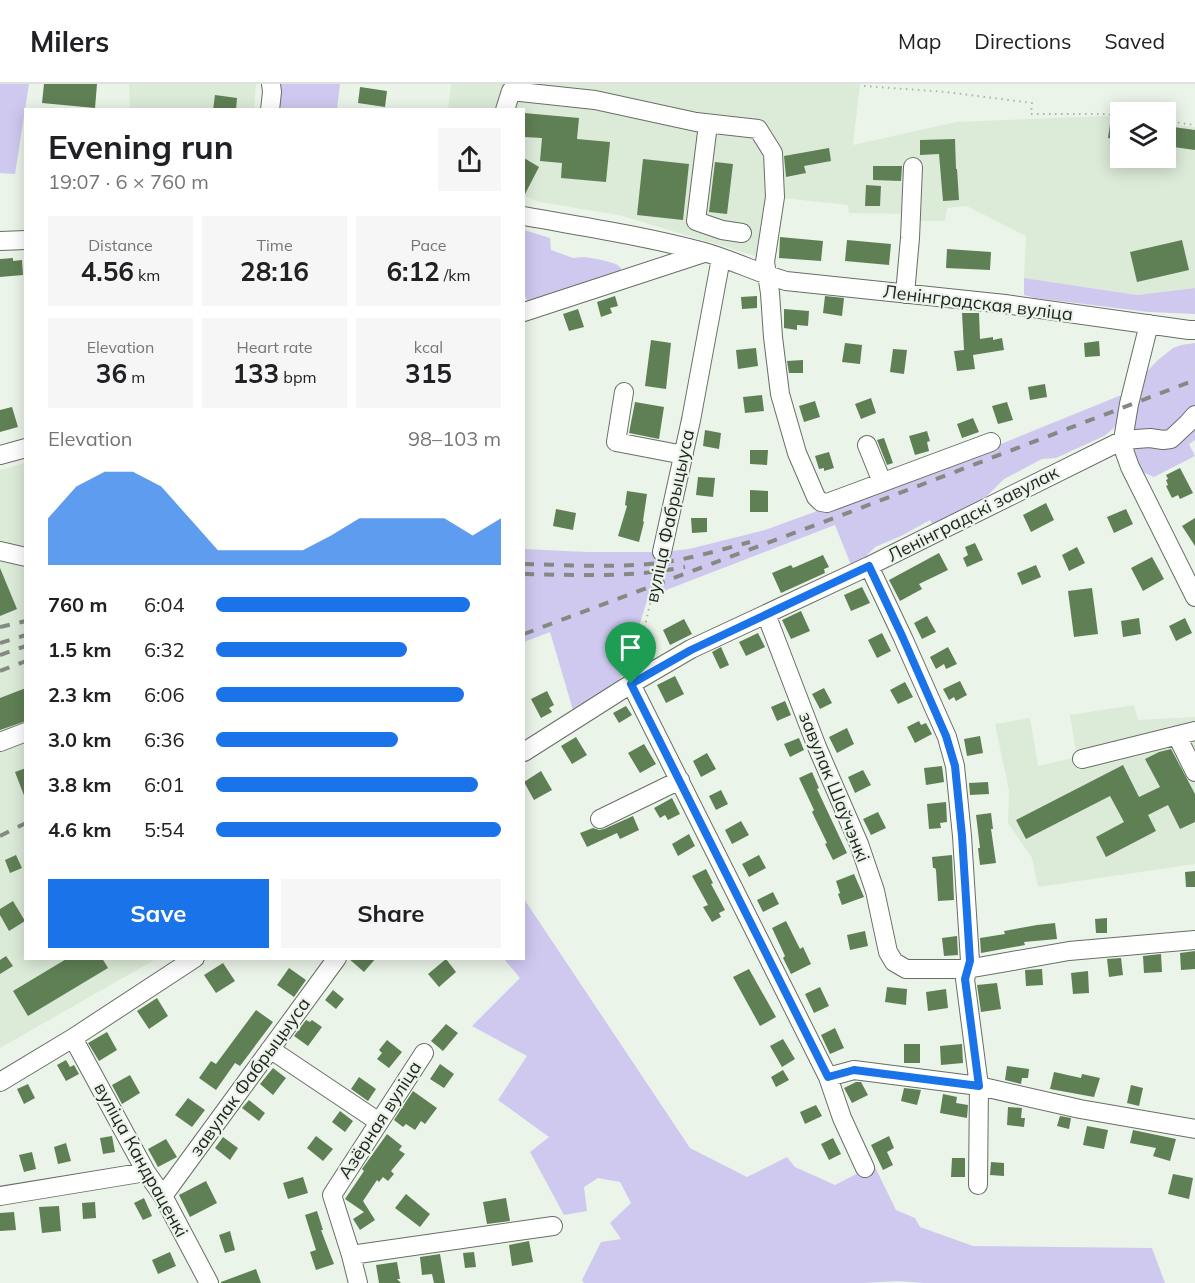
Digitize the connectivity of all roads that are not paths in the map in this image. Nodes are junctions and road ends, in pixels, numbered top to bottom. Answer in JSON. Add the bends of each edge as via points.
{"nodes":[{"id":1,"x":271,"y":84,"type":"edge"},
{"id":2,"x":270,"y":108,"type":"edge"},
{"id":3,"x":506,"y":108,"type":"edge"},
{"id":4,"x":708,"y":124,"type":"junction"},
{"id":5,"x":914,"y":167,"type":"dead end"},
{"id":6,"x":525,"y":216,"type":"edge"},
{"id":7,"x":742,"y":233,"type":"dead end"},
{"id":8,"x":24,"y":240,"type":"edge"},
{"id":9,"x":0,"y":241,"type":"edge"},
{"id":10,"x":713,"y":256,"type":"junction"},
{"id":11,"x":768,"y":276,"type":"junction"},
{"id":12,"x":905,"y":294,"type":"junction"},
{"id":13,"x":525,"y":312,"type":"edge"},
{"id":14,"x":1149,"y":324,"type":"junction"},
{"id":15,"x":1195,"y":330,"type":"edge"},
{"id":16,"x":624,"y":392,"type":"dead end"},
{"id":17,"x":1195,"y":415,"type":"edge"},
{"id":18,"x":1123,"y":440,"type":"junction"},
{"id":19,"x":990,"y":442,"type":"dead end"},
{"id":20,"x":867,"y":445,"type":"dead end"},
{"id":21,"x":24,"y":449,"type":"edge"},
{"id":22,"x":684,"y":454,"type":"junction"},
{"id":23,"x":0,"y":455,"type":"edge"},
{"id":24,"x":882,"y":482,"type":"junction"},
{"id":25,"x":0,"y":551,"type":"edge"},
{"id":26,"x":662,"y":552,"type":"road end"},
{"id":27,"x":24,"y":556,"type":"edge"},
{"id":28,"x":869,"y":566,"type":"junction"},
{"id":29,"x":1195,"y":597,"type":"edge"},
{"id":30,"x":766,"y":614,"type":"junction"},
{"id":31,"x":631,"y":684,"type":"junction"},
{"id":32,"x":1195,"y":731,"type":"edge"},
{"id":33,"x":24,"y":733,"type":"edge"},
{"id":34,"x":1177,"y":736,"type":"junction"},
{"id":35,"x":0,"y":742,"type":"edge"},
{"id":36,"x":525,"y":751,"type":"edge"},
{"id":37,"x":1082,"y":759,"type":"dead end"},
{"id":38,"x":1195,"y":772,"type":"edge"},
{"id":39,"x":680,"y":780,"type":"junction"},
{"id":40,"x":600,"y":819,"type":"dead end"},
{"id":41,"x":1195,"y":940,"type":"edge"},
{"id":42,"x":192,"y":960,"type":"edge"},
{"id":43,"x":336,"y":960,"type":"edge"},
{"id":44,"x":967,"y":969,"type":"junction"},
{"id":45,"x":73,"y":1038,"type":"junction"},
{"id":46,"x":270,"y":1049,"type":"junction"},
{"id":47,"x":423,"y":1053,"type":"dead end"},
{"id":48,"x":828,"y":1077,"type":"junction"},
{"id":49,"x":0,"y":1082,"type":"edge"},
{"id":50,"x":979,"y":1086,"type":"junction"},
{"id":51,"x":379,"y":1122,"type":"junction"},
{"id":52,"x":1195,"y":1130,"type":"edge"},
{"id":53,"x":865,"y":1168,"type":"dead end"},
{"id":54,"x":146,"y":1172,"type":"junction"},
{"id":55,"x":978,"y":1185,"type":"dead end"},
{"id":56,"x":0,"y":1196,"type":"edge"},
{"id":57,"x":163,"y":1196,"type":"junction"},
{"id":58,"x":553,"y":1226,"type":"dead end"},
{"id":59,"x":351,"y":1255,"type":"junction"},
{"id":60,"x":209,"y":1283,"type":"edge"},
{"id":61,"x":358,"y":1283,"type":"edge"}],
"edges":[{"from":1,"to":2,"type":"street"},
{"from":3,"to":4,"type":"street","via":[[511,91],[595,100]]},
{"from":4,"to":7,"type":"street","via":[[696,221]]},
{"from":4,"to":11,"type":"street","via":[[758,129],[773,153],[776,197],[765,262]]},
{"from":5,"to":12,"type":"street"},
{"from":6,"to":10,"type":"street","name":"Ленінградская вуліца","via":[[620,233]]},
{"from":8,"to":9,"type":"street"},
{"from":10,"to":11,"type":"street","name":"Ленінградская вуліца"},
{"from":10,"to":13,"type":"street"},
{"from":10,"to":22,"type":"street","name":"вуліца Фабрыцыуса"},
{"from":11,"to":12,"type":"street","name":"Ленінградская вуліца"},
{"from":11,"to":24,"type":"street","via":[[780,394],[797,453],[816,497],[827,503]]},
{"from":12,"to":14,"type":"street","name":"Ленінградская вуліца"},
{"from":14,"to":15,"type":"street","name":"Ленінградская вуліца"},
{"from":14,"to":18,"type":"street"},
{"from":16,"to":22,"type":"street","via":[[616,442]]},
{"from":17,"to":18,"type":"street","via":[[1171,439]]},
{"from":18,"to":28,"type":"street","name":"Ленінградскі завулак"},
{"from":18,"to":29,"type":"street","via":[[1130,467]]},
{"from":19,"to":24,"type":"street"},
{"from":20,"to":24,"type":"street"},
{"from":21,"to":23,"type":"street"},
{"from":22,"to":26,"type":"street","name":"вуліца Фабрыцыуса"},
{"from":25,"to":27,"type":"street"},
{"from":28,"to":30,"type":"street","name":"Ленінградскі завулак"},
{"from":28,"to":44,"type":"street","via":[[946,736],[955,766],[970,961]]},
{"from":30,"to":31,"type":"street","name":"Ленінградскі завулак"},
{"from":30,"to":44,"type":"street","name":"завулак Шаўчэнкі","via":[[859,844],[875,891],[888,952],[894,962],[906,969]]},
{"from":31,"to":36,"type":"street"},
{"from":31,"to":39,"type":"street"},
{"from":32,"to":34,"type":"street"},
{"from":33,"to":35,"type":"street"},
{"from":34,"to":37,"type":"street"},
{"from":34,"to":38,"type":"street"},
{"from":39,"to":40,"type":"street"},
{"from":39,"to":48,"type":"street"},
{"from":41,"to":44,"type":"street","via":[[1069,951]]},
{"from":42,"to":45,"type":"street"},
{"from":43,"to":46,"type":"street","name":"завулак Фабрыцыуса"},
{"from":44,"to":50,"type":"street","via":[[965,979]]},
{"from":45,"to":49,"type":"street"},
{"from":45,"to":54,"type":"street","name":"вуліца Кандраценкі"},
{"from":46,"to":51,"type":"street"},
{"from":46,"to":57,"type":"street","name":"завулак Фабрыцыуса"},
{"from":47,"to":51,"type":"street","name":"Азёрная вуліца"},
{"from":48,"to":50,"type":"street","via":[[854,1070]]},
{"from":48,"to":53,"type":"street"},
{"from":50,"to":52,"type":"street"},
{"from":50,"to":55,"type":"street"},
{"from":51,"to":59,"type":"street","name":"Азёрная вуліца","via":[[332,1195]]},
{"from":54,"to":56,"type":"street"},
{"from":54,"to":57,"type":"street","name":"вуліца Кандраценкі"},
{"from":57,"to":60,"type":"street","name":"вуліца Кандраценкі"},
{"from":58,"to":59,"type":"street"},
{"from":59,"to":61,"type":"street","name":"Азёрная вуліца"}]}
